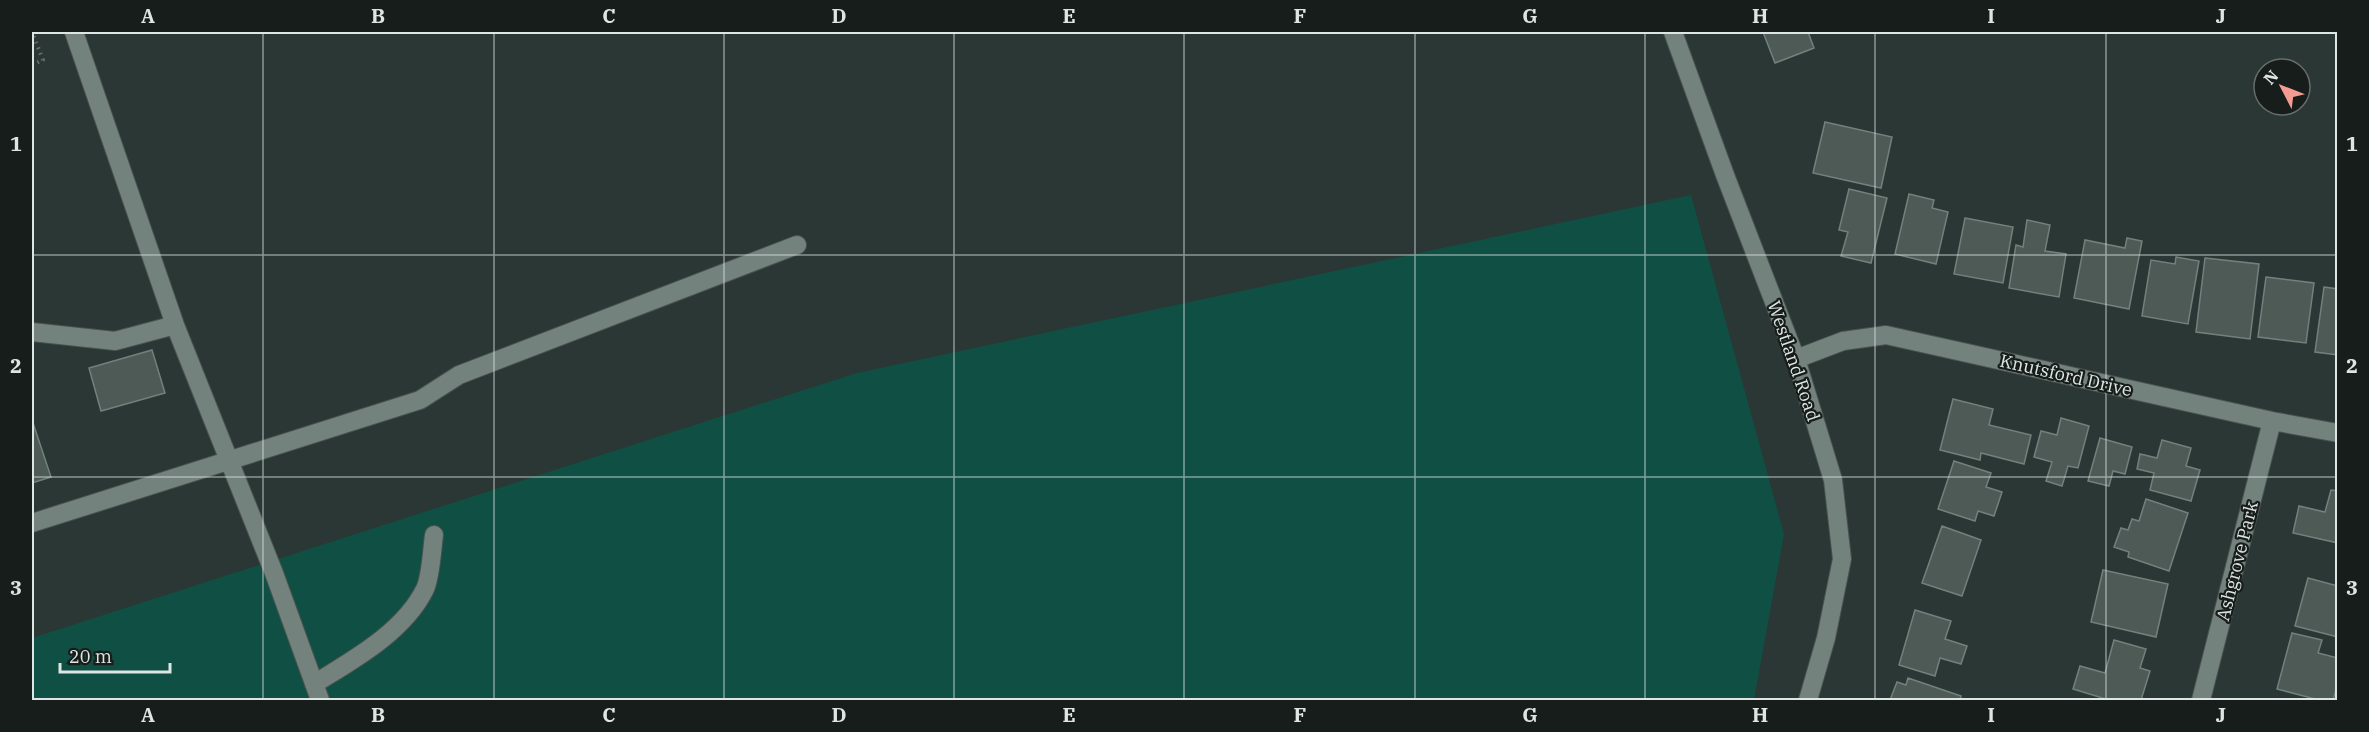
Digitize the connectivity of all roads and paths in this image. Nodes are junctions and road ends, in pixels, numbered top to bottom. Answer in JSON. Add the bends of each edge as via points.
{"nodes":[{"id":1,"x":32,"y":32,"type":"edge"},
{"id":2,"x":74,"y":32,"type":"edge"},
{"id":3,"x":1673,"y":32,"type":"edge"},
{"id":4,"x":32,"y":65,"type":"edge"},
{"id":5,"x":797,"y":245,"type":"dead end"},
{"id":6,"x":175,"y":325,"type":"junction"},
{"id":7,"x":32,"y":332,"type":"edge"},
{"id":8,"x":1796,"y":359,"type":"junction"},
{"id":9,"x":2272,"y":421,"type":"junction"},
{"id":10,"x":2337,"y":433,"type":"edge"},
{"id":11,"x":228,"y":460,"type":"junction"},
{"id":12,"x":32,"y":523,"type":"edge"},
{"id":13,"x":434,"y":535,"type":"dead end"},
{"id":14,"x":317,"y":692,"type":"edge"},
{"id":15,"x":1808,"y":700,"type":"edge"},
{"id":16,"x":2201,"y":700,"type":"edge"}],
"edges":[{"from":1,"to":4,"type":"path","via":[[43,60]]},
{"from":2,"to":6,"type":"street"},
{"from":3,"to":8,"type":"street","name":"Westland Road"},
{"from":5,"to":11,"type":"street","via":[[459,375],[420,400]]},
{"from":6,"to":7,"type":"street","via":[[115,341]]},
{"from":6,"to":11,"type":"street"},
{"from":8,"to":9,"type":"street","name":"Knutsford Drive","via":[[1843,341],[1887,335]]},
{"from":8,"to":15,"type":"street","name":"Westland Road","via":[[1833,480],[1842,560]]},
{"from":9,"to":10,"type":"street","name":"Knutsford Drive"},
{"from":9,"to":16,"type":"street","name":"Ashgrove Park"},
{"from":11,"to":12,"type":"street"},
{"from":11,"to":14,"type":"street"},
{"from":13,"to":14,"type":"street","via":[[426,588],[408,613]]}]}
